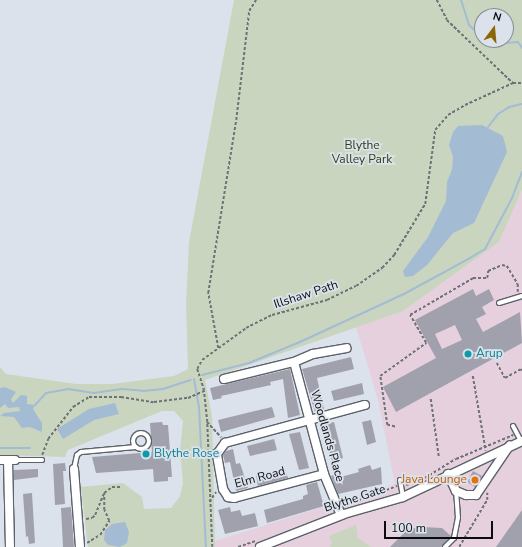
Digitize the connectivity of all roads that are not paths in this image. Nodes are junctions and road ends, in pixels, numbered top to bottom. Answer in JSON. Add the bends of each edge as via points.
{"nodes":[{"id":1,"x":520,"y":296,"type":"edge"},
{"id":2,"x":499,"y":303,"type":"dead end"},
{"id":3,"x":346,"y":348,"type":"dead end"},
{"id":4,"x":294,"y":362,"type":"junction"},
{"id":5,"x":224,"y":379,"type":"dead end"},
{"id":6,"x":365,"y":405,"type":"dead end"},
{"id":7,"x":310,"y":421,"type":"junction"},
{"id":8,"x":512,"y":426,"type":"dead end"},
{"id":9,"x":522,"y":441,"type":"edge"},
{"id":10,"x":511,"y":445,"type":"junction"},
{"id":11,"x":136,"y":447,"type":"junction"},
{"id":12,"x":7,"y":460,"type":"edge"},
{"id":13,"x":42,"y":460,"type":"dead end"},
{"id":14,"x":74,"y":469,"type":"joint"},
{"id":15,"x":324,"y":474,"type":"junction"},
{"id":16,"x":448,"y":474,"type":"junction"},
{"id":17,"x":400,"y":480,"type":"dead end"},
{"id":18,"x":456,"y":492,"type":"junction"},
{"id":19,"x":403,"y":497,"type":"junction"},
{"id":20,"x":339,"y":512,"type":"junction"},
{"id":21,"x":263,"y":545,"type":"edge"},
{"id":22,"x":10,"y":547,"type":"edge"},
{"id":23,"x":80,"y":547,"type":"edge"},
{"id":24,"x":445,"y":547,"type":"edge"}],
"edges":[{"from":1,"to":2,"type":"lane"},
{"from":3,"to":4,"type":"street","via":[[313,354]]},
{"from":4,"to":5,"type":"street"},
{"from":4,"to":7,"type":"street","name":"Woodlands Place"},
{"from":6,"to":7,"type":"street"},
{"from":7,"to":15,"type":"street","name":"Woodlands Place"},
{"from":7,"to":15,"type":"street","name":"Elm Road","via":[[224,444],[217,454],[223,488],[228,496],[234,498]]},
{"from":8,"to":9,"type":"lane"},
{"from":9,"to":10,"type":"street","name":"Blythe Gate"},
{"from":10,"to":16,"type":"street","name":"Blythe Gate"},
{"from":10,"to":18,"type":"street","via":[[476,495]]},
{"from":11,"to":11,"type":"lane","via":[[133,443],[135,435],[146,434],[149,439],[148,446],[141,450]]},
{"from":11,"to":14,"type":"lane","via":[[81,452],[77,455]]},
{"from":12,"to":13,"type":"lane"},
{"from":12,"to":22,"type":"street"},
{"from":14,"to":23,"type":"street"},
{"from":15,"to":20,"type":"street","name":"Woodlands Place"},
{"from":16,"to":18,"type":"street"},
{"from":16,"to":19,"type":"street","name":"Blythe Gate"},
{"from":17,"to":19,"type":"lane"},
{"from":18,"to":24,"type":"lane","via":[[458,518],[454,538]]},
{"from":19,"to":20,"type":"street","name":"Blythe Gate"},
{"from":20,"to":21,"type":"street","name":"Blythe Gate"}]}
